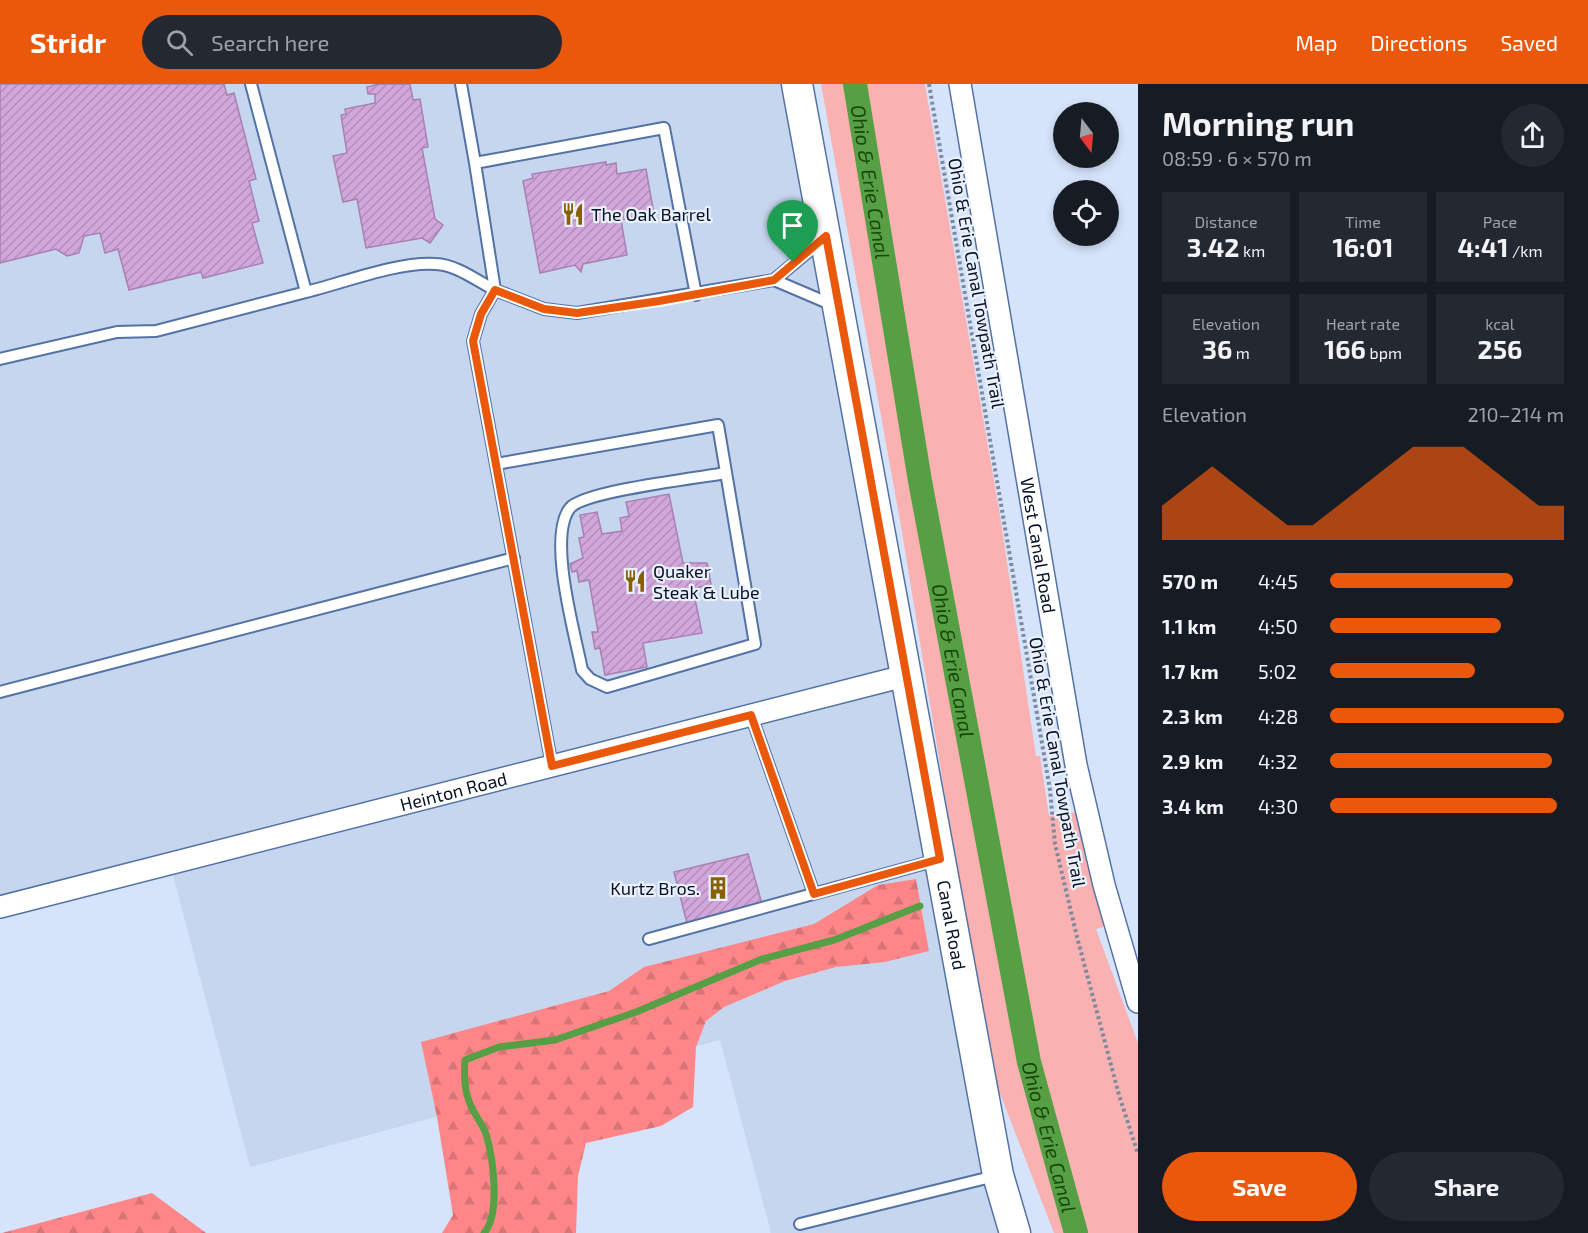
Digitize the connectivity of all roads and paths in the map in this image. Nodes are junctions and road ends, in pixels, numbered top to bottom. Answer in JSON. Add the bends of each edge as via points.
{"nodes":[{"id":1,"x":251,"y":84,"type":"edge"},
{"id":2,"x":460,"y":84,"type":"edge"},
{"id":3,"x":797,"y":84,"type":"edge"},
{"id":4,"x":929,"y":84,"type":"edge"},
{"id":5,"x":960,"y":84,"type":"edge"},
{"id":6,"x":475,"y":163,"type":"junction"},
{"id":7,"x":826,"y":236,"type":"junction"},
{"id":8,"x":774,"y":280,"type":"junction"},
{"id":9,"x":495,"y":290,"type":"junction"},
{"id":10,"x":306,"y":292,"type":"junction"},
{"id":11,"x":696,"y":295,"type":"junction"},
{"id":12,"x":839,"y":308,"type":"junction"},
{"id":13,"x":0,"y":359,"type":"edge"},
{"id":14,"x":496,"y":464,"type":"junction"},
{"id":15,"x":726,"y":473,"type":"junction"},
{"id":16,"x":514,"y":558,"type":"junction"},
{"id":17,"x":908,"y":675,"type":"junction"},
{"id":18,"x":0,"y":692,"type":"edge"},
{"id":19,"x":751,"y":715,"type":"junction"},
{"id":20,"x":552,"y":766,"type":"junction"},
{"id":21,"x":940,"y":859,"type":"junction"},
{"id":22,"x":814,"y":894,"type":"junction"},
{"id":23,"x":0,"y":907,"type":"edge"},
{"id":24,"x":649,"y":939,"type":"dead end"},
{"id":25,"x":1138,"y":1002,"type":"edge"},
{"id":26,"x":1138,"y":1154,"type":"edge"},
{"id":27,"x":998,"y":1175,"type":"junction"},
{"id":28,"x":800,"y":1224,"type":"dead end"},
{"id":29,"x":1012,"y":1232,"type":"edge"}],
"edges":[{"from":1,"to":10,"type":"lane"},
{"from":2,"to":6,"type":"lane"},
{"from":3,"to":7,"type":"main road","name":"Canal Road"},
{"from":4,"to":26,"type":"path","name":"Ohio & Erie Canal Towpath Trail","via":[[1050,790],[1055,844],[1119,1095]]},
{"from":5,"to":25,"type":"street","name":"West Canal Road","via":[[1076,765],[1104,885]]},
{"from":6,"to":9,"type":"lane"},
{"from":6,"to":11,"type":"lane","via":[[664,128]]},
{"from":7,"to":8,"type":"lane"},
{"from":7,"to":12,"type":"main road","name":"Canal Road"},
{"from":8,"to":11,"type":"lane"},
{"from":8,"to":12,"type":"lane"},
{"from":9,"to":10,"type":"lane","via":[[437,264],[375,273]]},
{"from":9,"to":11,"type":"lane","via":[[544,309],[577,313]]},
{"from":9,"to":14,"type":"lane","via":[[481,314],[473,341]]},
{"from":10,"to":13,"type":"lane","via":[[156,331],[117,332]]},
{"from":12,"to":17,"type":"main road","name":"Canal Road"},
{"from":14,"to":15,"type":"lane","via":[[718,425]]},
{"from":14,"to":16,"type":"lane"},
{"from":15,"to":15,"type":"lane","via":[[581,500],[571,507],[560,530],[559,544],[582,670],[599,684],[607,687],[755,644]]},
{"from":16,"to":18,"type":"lane"},
{"from":16,"to":20,"type":"lane"},
{"from":17,"to":19,"type":"street","name":"Heinton Road"},
{"from":17,"to":21,"type":"main road","name":"Canal Road"},
{"from":19,"to":20,"type":"street","name":"Heinton Road"},
{"from":19,"to":22,"type":"lane"},
{"from":20,"to":23,"type":"street","name":"Heinton Road"},
{"from":21,"to":22,"type":"lane"},
{"from":21,"to":27,"type":"main road","name":"Canal Road"},
{"from":22,"to":24,"type":"lane"},
{"from":27,"to":28,"type":"lane"},
{"from":27,"to":29,"type":"main road","name":"Canal Road"}]}
